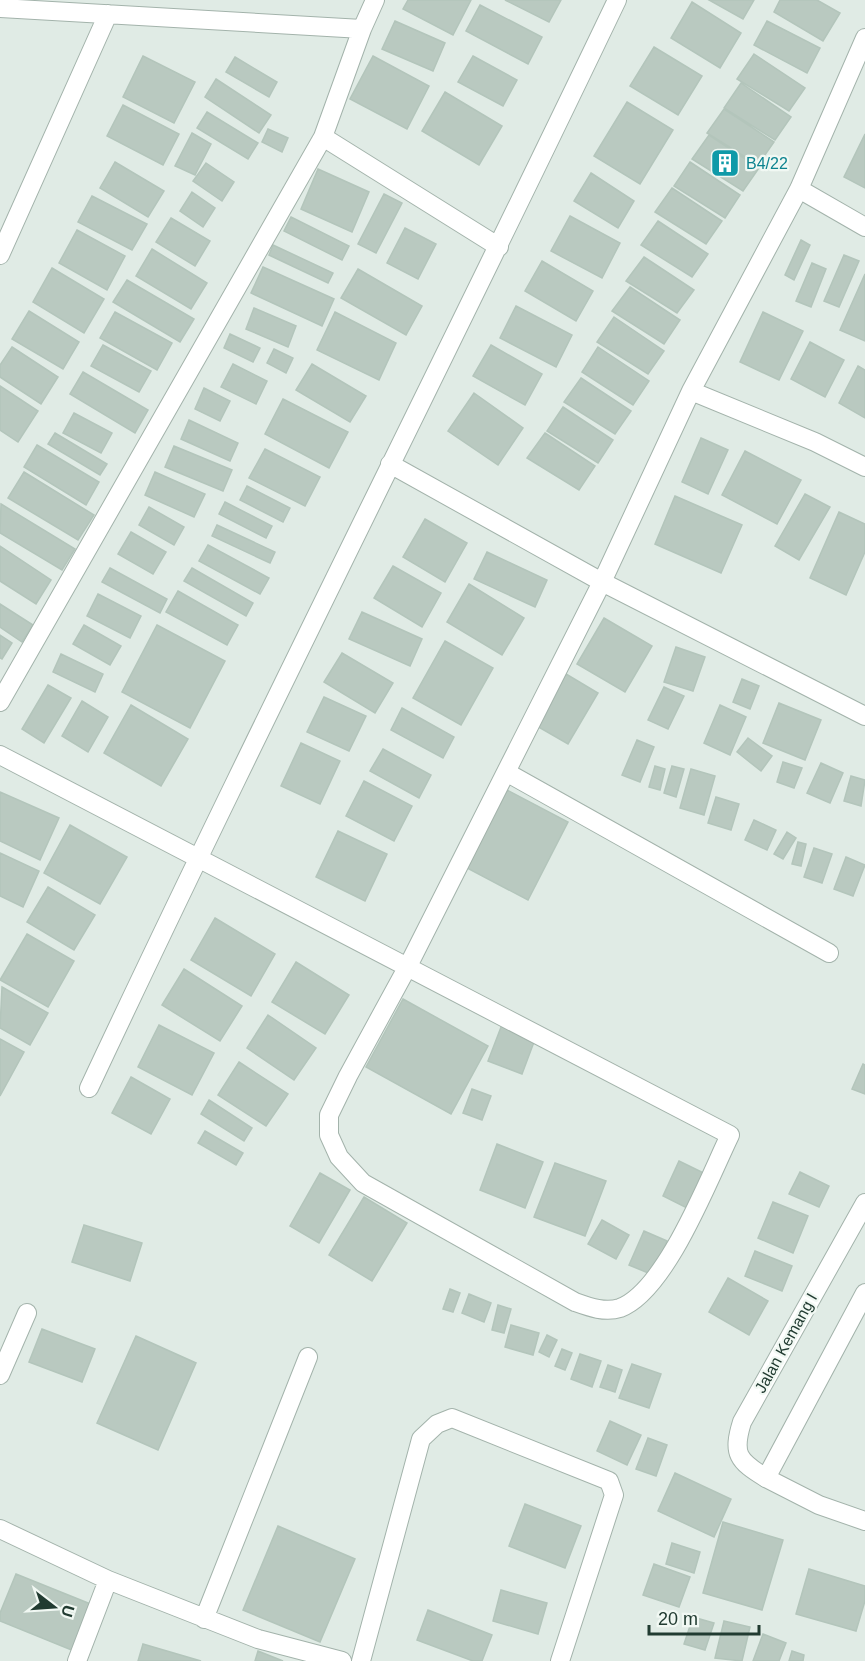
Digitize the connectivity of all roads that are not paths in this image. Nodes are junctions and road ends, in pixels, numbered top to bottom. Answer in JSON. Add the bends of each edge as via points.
{"nodes":[{"id":1,"x":375,"y":0,"type":"edge"},
{"id":2,"x":617,"y":0,"type":"edge"},
{"id":3,"x":0,"y":8,"type":"edge"},
{"id":4,"x":108,"y":14,"type":"junction"},
{"id":5,"x":362,"y":29,"type":"junction"},
{"id":6,"x":865,"y":38,"type":"edge"},
{"id":7,"x":323,"y":136,"type":"junction"},
{"id":8,"x":799,"y":189,"type":"junction"},
{"id":9,"x":865,"y":227,"type":"edge"},
{"id":10,"x":499,"y":247,"type":"junction"},
{"id":11,"x":0,"y":255,"type":"edge"},
{"id":12,"x":691,"y":391,"type":"junction"},
{"id":13,"x":390,"y":464,"type":"junction"},
{"id":14,"x":865,"y":467,"type":"edge"},
{"id":15,"x":602,"y":582,"type":"junction"},
{"id":16,"x":0,"y":702,"type":"edge"},
{"id":17,"x":865,"y":716,"type":"edge"},
{"id":18,"x":0,"y":755,"type":"edge"},
{"id":19,"x":506,"y":772,"type":"junction"},
{"id":20,"x":198,"y":856,"type":"junction"},
{"id":21,"x":829,"y":953,"type":"dead end"},
{"id":22,"x":408,"y":966,"type":"junction"},
{"id":23,"x":89,"y":1088,"type":"dead end"},
{"id":24,"x":865,"y":1203,"type":"edge"},
{"id":25,"x":865,"y":1293,"type":"edge"},
{"id":26,"x":27,"y":1312,"type":"dead end"},
{"id":27,"x":308,"y":1357,"type":"dead end"},
{"id":28,"x":0,"y":1375,"type":"edge"},
{"id":29,"x":766,"y":1478,"type":"junction"},
{"id":30,"x":865,"y":1521,"type":"edge"},
{"id":31,"x":0,"y":1529,"type":"edge"},
{"id":32,"x":108,"y":1580,"type":"junction"},
{"id":33,"x":204,"y":1619,"type":"junction"},
{"id":34,"x":77,"y":1661,"type":"edge"},
{"id":35,"x":342,"y":1661,"type":"edge"},
{"id":36,"x":362,"y":1661,"type":"edge"},
{"id":37,"x":560,"y":1661,"type":"edge"}],
"edges":[{"from":1,"to":5,"type":"street"},
{"from":2,"to":10,"type":"street"},
{"from":3,"to":4,"type":"street"},
{"from":4,"to":5,"type":"street"},
{"from":4,"to":11,"type":"street"},
{"from":5,"to":7,"type":"street"},
{"from":6,"to":8,"type":"street"},
{"from":7,"to":10,"type":"street"},
{"from":7,"to":16,"type":"street"},
{"from":8,"to":9,"type":"street"},
{"from":8,"to":12,"type":"street"},
{"from":10,"to":13,"type":"street"},
{"from":12,"to":14,"type":"street"},
{"from":12,"to":15,"type":"street"},
{"from":13,"to":15,"type":"street"},
{"from":13,"to":20,"type":"street"},
{"from":15,"to":17,"type":"street"},
{"from":15,"to":19,"type":"street"},
{"from":18,"to":20,"type":"street"},
{"from":19,"to":21,"type":"street"},
{"from":19,"to":22,"type":"street"},
{"from":20,"to":22,"type":"street"},
{"from":20,"to":23,"type":"street"},
{"from":22,"to":22,"type":"street","via":[[329,1114],[329,1136],[339,1157],[363,1183],[575,1302],[596,1310],[620,1308],[657,1276],[676,1248],[730,1135]]},
{"from":24,"to":29,"type":"street","name":"Jalan Kemang I","via":[[742,1422],[736,1446],[740,1457]]},
{"from":25,"to":29,"type":"street"},
{"from":26,"to":28,"type":"street"},
{"from":27,"to":33,"type":"street"},
{"from":29,"to":30,"type":"street","name":"Jalan Kemang I","via":[[819,1505]]},
{"from":31,"to":32,"type":"street"},
{"from":32,"to":33,"type":"street"},
{"from":32,"to":34,"type":"street"},
{"from":33,"to":35,"type":"street","via":[[258,1640]]},
{"from":36,"to":37,"type":"street","via":[[421,1439],[437,1424],[452,1418],[609,1480],[613,1488],[614,1495]]}]}
